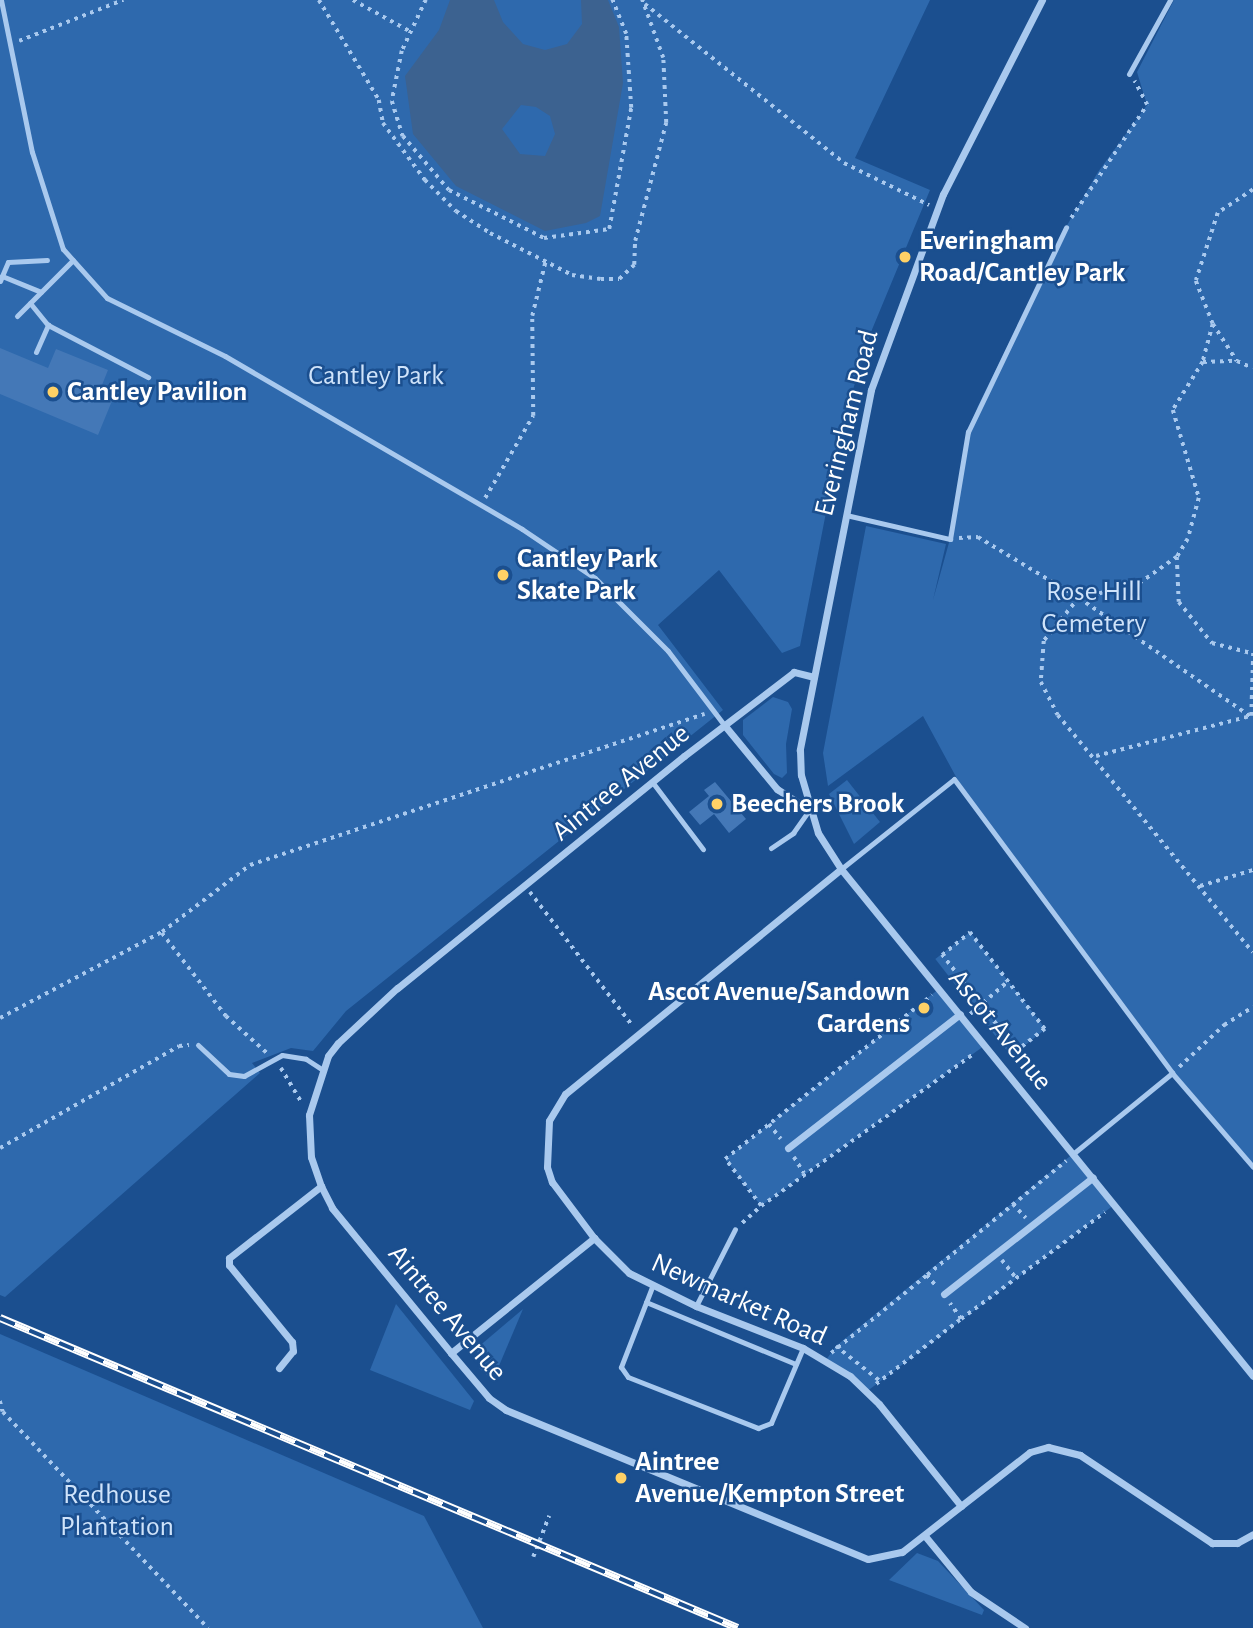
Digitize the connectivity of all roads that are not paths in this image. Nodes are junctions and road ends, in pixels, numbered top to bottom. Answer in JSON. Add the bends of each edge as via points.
{"nodes":[{"id":1,"x":1,"y":0,"type":"edge"},
{"id":2,"x":1042,"y":0,"type":"edge"},
{"id":3,"x":1170,"y":0,"type":"edge"},
{"id":4,"x":1129,"y":74,"type":"road end"},
{"id":5,"x":1066,"y":227,"type":"road end"},
{"id":6,"x":47,"y":260,"type":"dead end"},
{"id":7,"x":73,"y":260,"type":"junction"},
{"id":8,"x":1,"y":279,"type":"edge"},
{"id":9,"x":41,"y":292,"type":"junction"},
{"id":10,"x":30,"y":303,"type":"junction"},
{"id":11,"x":17,"y":316,"type":"dead end"},
{"id":12,"x":48,"y":324,"type":"junction"},
{"id":13,"x":36,"y":352,"type":"dead end"},
{"id":14,"x":148,"y":377,"type":"dead end"},
{"id":15,"x":846,"y":515,"type":"junction"},
{"id":16,"x":814,"y":677,"type":"junction"},
{"id":17,"x":725,"y":726,"type":"junction"},
{"id":18,"x":653,"y":783,"type":"junction"},
{"id":19,"x":809,"y":810,"type":"junction"},
{"id":20,"x":771,"y":848,"type":"dead end"},
{"id":21,"x":703,"y":849,"type":"dead end"},
{"id":22,"x":841,"y":869,"type":"junction"},
{"id":23,"x":962,"y":1017,"type":"junction"},
{"id":24,"x":198,"y":1045,"type":"road end"},
{"id":25,"x":323,"y":1070,"type":"junction"},
{"id":26,"x":1172,"y":1073,"type":"junction"},
{"id":27,"x":788,"y":1148,"type":"dead end"},
{"id":28,"x":1074,"y":1153,"type":"junction"},
{"id":29,"x":1253,"y":1167,"type":"edge"},
{"id":30,"x":1093,"y":1177,"type":"junction"},
{"id":31,"x":321,"y":1186,"type":"junction"},
{"id":32,"x":735,"y":1229,"type":"road end"},
{"id":33,"x":594,"y":1238,"type":"junction"},
{"id":34,"x":652,"y":1287,"type":"junction"},
{"id":35,"x":944,"y":1294,"type":"road end"},
{"id":36,"x":646,"y":1302,"type":"junction"},
{"id":37,"x":696,"y":1306,"type":"junction"},
{"id":38,"x":803,"y":1348,"type":"junction"},
{"id":39,"x":451,"y":1353,"type":"junction"},
{"id":40,"x":796,"y":1364,"type":"junction"},
{"id":41,"x":279,"y":1367,"type":"dead end"},
{"id":42,"x":1253,"y":1376,"type":"edge"},
{"id":43,"x":961,"y":1506,"type":"junction"},
{"id":44,"x":1253,"y":1534,"type":"edge"},
{"id":45,"x":925,"y":1535,"type":"junction"},
{"id":46,"x":1025,"y":1628,"type":"edge"}],
"edges":[{"from":1,"to":7,"type":"lane","via":[[32,152],[63,249]]},
{"from":2,"to":15,"type":"street","name":"Everingham Road","via":[[937,207],[872,390]]},
{"from":3,"to":4,"type":"lane"},
{"from":5,"to":15,"type":"lane","via":[[968,432],[950,539]]},
{"from":6,"to":8,"type":"lane","via":[[8,262]]},
{"from":7,"to":9,"type":"lane"},
{"from":7,"to":17,"type":"lane","via":[[107,298],[225,356],[595,578],[668,651]]},
{"from":8,"to":9,"type":"lane"},
{"from":9,"to":10,"type":"lane"},
{"from":10,"to":11,"type":"lane"},
{"from":10,"to":12,"type":"lane"},
{"from":12,"to":13,"type":"lane"},
{"from":12,"to":14,"type":"lane"},
{"from":15,"to":16,"type":"street","name":"Everingham Road"},
{"from":16,"to":17,"type":"street","name":"Aintree Avenue","via":[[794,672]]},
{"from":16,"to":19,"type":"street","name":"Ascot Avenue","via":[[800,750]]},
{"from":17,"to":18,"type":"street","name":"Aintree Avenue"},
{"from":17,"to":19,"type":"street","name":"Aintree Avenue","via":[[777,789]]},
{"from":18,"to":21,"type":"lane"},
{"from":18,"to":25,"type":"street","name":"Aintree Avenue","via":[[397,988],[338,1043]]},
{"from":19,"to":20,"type":"lane","via":[[793,833]]},
{"from":19,"to":22,"type":"street","name":"Ascot Avenue"},
{"from":22,"to":23,"type":"street","name":"Ascot Avenue"},
{"from":22,"to":26,"type":"lane","via":[[954,779]]},
{"from":22,"to":33,"type":"street","name":"Newmarket Road","via":[[565,1094],[549,1121],[545,1151],[552,1182]]},
{"from":23,"to":27,"type":"street"},
{"from":23,"to":28,"type":"street","name":"Ascot Avenue"},
{"from":24,"to":25,"type":"lane","via":[[229,1074],[244,1076],[275,1059],[306,1059]]},
{"from":25,"to":31,"type":"street","name":"Aintree Avenue","via":[[309,1115],[311,1157]]},
{"from":26,"to":28,"type":"lane"},
{"from":26,"to":29,"type":"lane"},
{"from":28,"to":30,"type":"street","name":"Ascot Avenue"},
{"from":30,"to":35,"type":"street"},
{"from":30,"to":42,"type":"street","name":"Ascot Avenue"},
{"from":31,"to":39,"type":"street","name":"Aintree Avenue","via":[[332,1208]]},
{"from":31,"to":41,"type":"street","via":[[229,1258],[229,1265],[292,1342],[293,1351]]},
{"from":32,"to":37,"type":"lane"},
{"from":33,"to":34,"type":"street","name":"Newmarket Road","via":[[629,1273]]},
{"from":33,"to":39,"type":"street"},
{"from":34,"to":36,"type":"lane"},
{"from":34,"to":37,"type":"street","name":"Newmarket Road"},
{"from":36,"to":40,"type":"lane"},
{"from":36,"to":40,"type":"lane","via":[[621,1367],[628,1377],[758,1428],[771,1423]]},
{"from":37,"to":38,"type":"street","name":"Newmarket Road"},
{"from":38,"to":40,"type":"lane"},
{"from":38,"to":43,"type":"street","name":"Newmarket Road","via":[[866,1391]]},
{"from":39,"to":45,"type":"street","name":"Aintree Avenue","via":[[506,1410],[868,1559],[890,1558]]},
{"from":43,"to":44,"type":"street","name":"Aintree Avenue","via":[[1030,1452],[1065,1449],[1212,1543],[1237,1543]]},
{"from":43,"to":45,"type":"street","name":"Aintree Avenue"},
{"from":45,"to":46,"type":"street","via":[[971,1592]]}]}
